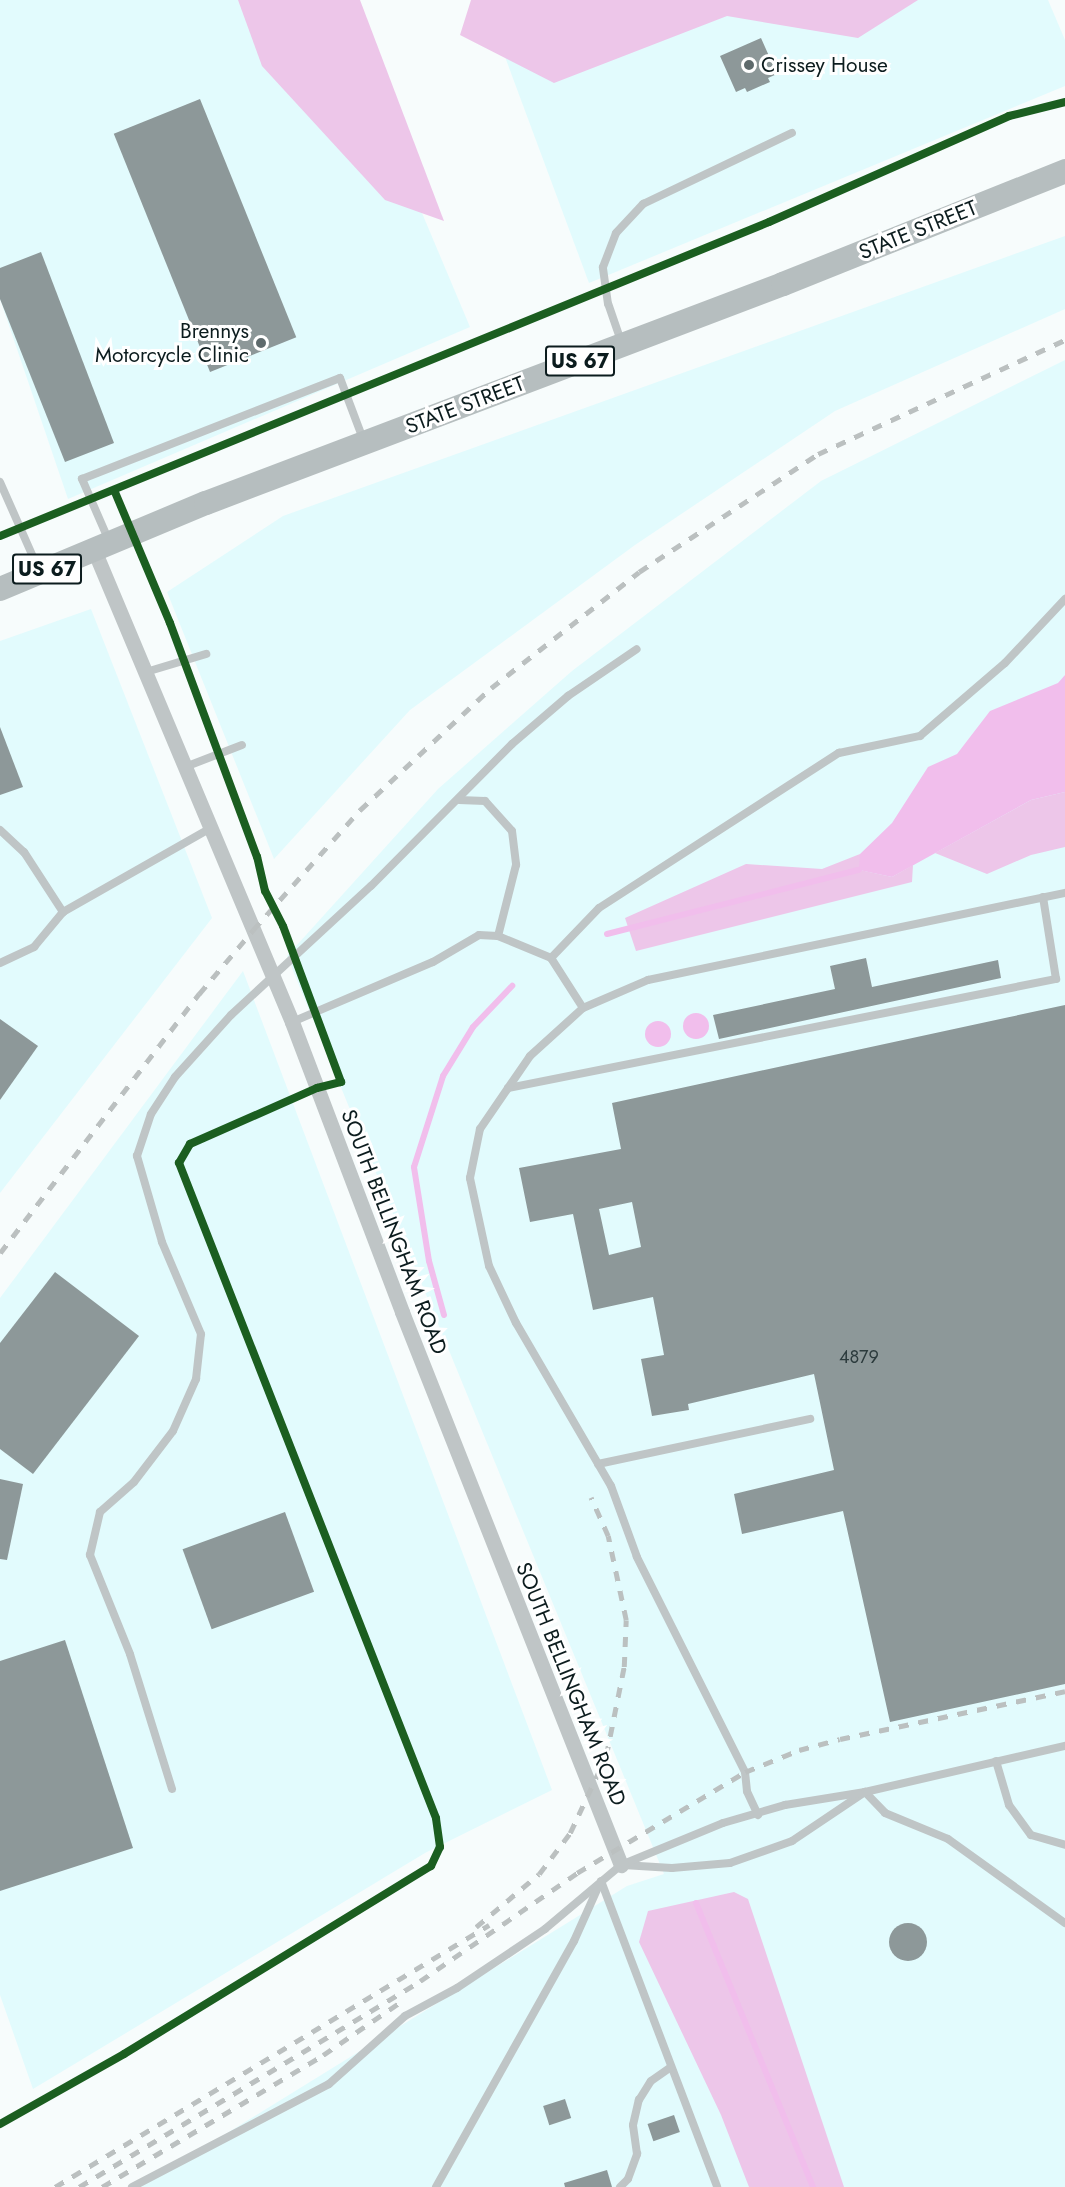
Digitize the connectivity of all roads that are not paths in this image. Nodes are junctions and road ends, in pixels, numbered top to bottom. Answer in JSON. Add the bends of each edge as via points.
{"nodes":[{"id":1,"x":792,"y":134,"type":"dead end"},
{"id":2,"x":1065,"y":171,"type":"edge"},
{"id":3,"x":622,"y":345,"type":"junction"},
{"id":4,"x":364,"y":443,"type":"junction"},
{"id":5,"x":0,"y":482,"type":"edge"},
{"id":6,"x":102,"y":546,"type":"junction"},
{"id":7,"x":40,"y":572,"type":"junction"},
{"id":8,"x":0,"y":589,"type":"edge"},
{"id":9,"x":1065,"y":599,"type":"edge"},
{"id":10,"x":637,"y":649,"type":"dead end"},
{"id":11,"x":206,"y":654,"type":"dead end"},
{"id":12,"x":146,"y":672,"type":"junction"},
{"id":13,"x":242,"y":744,"type":"dead end"},
{"id":14,"x":185,"y":767,"type":"junction"},
{"id":15,"x":459,"y":800,"type":"junction"},
{"id":16,"x":211,"y":828,"type":"junction"},
{"id":17,"x":0,"y":830,"type":"edge"},
{"id":18,"x":1065,"y":893,"type":"edge"},
{"id":19,"x":1043,"y":897,"type":"junction"},
{"id":20,"x":63,"y":912,"type":"junction"},
{"id":21,"x":498,"y":936,"type":"junction"},
{"id":22,"x":551,"y":958,"type":"junction"},
{"id":23,"x":0,"y":963,"type":"edge"},
{"id":24,"x":273,"y":977,"type":"junction"},
{"id":25,"x":583,"y":1008,"type":"junction"},
{"id":26,"x":292,"y":1022,"type":"junction"},
{"id":27,"x":508,"y":1088,"type":"junction"},
{"id":28,"x":810,"y":1419,"type":"dead end"},
{"id":29,"x":598,"y":1464,"type":"junction"},
{"id":30,"x":1065,"y":1746,"type":"edge"},
{"id":31,"x":996,"y":1761,"type":"junction"},
{"id":32,"x":172,"y":1789,"type":"dead end"},
{"id":33,"x":865,"y":1792,"type":"junction"},
{"id":34,"x":758,"y":1815,"type":"junction"},
{"id":35,"x":1065,"y":1845,"type":"edge"},
{"id":36,"x":621,"y":1865,"type":"junction"},
{"id":37,"x":600,"y":1881,"type":"junction"},
{"id":38,"x":1065,"y":1923,"type":"edge"},
{"id":39,"x":671,"y":2067,"type":"junction"},
{"id":40,"x":132,"y":2187,"type":"edge"},
{"id":41,"x":436,"y":2187,"type":"edge"},
{"id":42,"x":620,"y":2187,"type":"edge"},
{"id":43,"x":717,"y":2187,"type":"edge"}],
"edges":[{"from":1,"to":3,"type":"lane","via":[[643,204],[616,233],[603,267],[608,304]]},
{"from":2,"to":3,"type":"main road","name":"STATE STREET","number":"US 67"},
{"from":3,"to":4,"type":"main road","name":"STATE STREET","number":"US 67"},
{"from":4,"to":6,"type":"main road","name":"STATE STREET","number":"US 67"},
{"from":4,"to":6,"type":"lane","via":[[340,378],[122,463],[82,479]]},
{"from":5,"to":7,"type":"lane"},
{"from":6,"to":7,"type":"main road","name":"STATE STREET","number":"US 67"},
{"from":6,"to":12,"type":"street","name":"SOUTH BELLINGHAM ROAD"},
{"from":7,"to":8,"type":"main road","name":"STATE STREET","number":"US 67"},
{"from":9,"to":22,"type":"lane","via":[[1005,663],[920,736],[839,753],[599,908]]},
{"from":10,"to":15,"type":"lane","via":[[568,696],[512,744]]},
{"from":11,"to":12,"type":"lane"},
{"from":12,"to":14,"type":"street","name":"SOUTH BELLINGHAM ROAD"},
{"from":13,"to":14,"type":"lane"},
{"from":14,"to":16,"type":"street","name":"SOUTH BELLINGHAM ROAD"},
{"from":15,"to":21,"type":"lane","via":[[485,801],[512,831],[516,866]]},
{"from":15,"to":24,"type":"lane"},
{"from":16,"to":20,"type":"lane"},
{"from":16,"to":24,"type":"street","name":"SOUTH BELLINGHAM ROAD"},
{"from":17,"to":20,"type":"lane","via":[[24,852]]},
{"from":18,"to":19,"type":"lane"},
{"from":19,"to":25,"type":"lane","via":[[648,980]]},
{"from":19,"to":27,"type":"lane","via":[[1056,980]]},
{"from":20,"to":23,"type":"lane","via":[[34,947]]},
{"from":21,"to":22,"type":"lane"},
{"from":21,"to":26,"type":"lane","via":[[479,935],[433,962]]},
{"from":22,"to":25,"type":"lane"},
{"from":24,"to":26,"type":"street","name":"SOUTH BELLINGHAM ROAD"},
{"from":24,"to":32,"type":"lane","via":[[175,1077],[151,1114],[137,1156],[162,1242],[201,1334],[196,1379],[172,1431],[134,1482],[100,1512],[90,1555],[130,1654]]},
{"from":25,"to":27,"type":"lane","via":[[530,1056]]},
{"from":26,"to":36,"type":"street","name":"SOUTH BELLINGHAM ROAD","via":[[406,1323]]},
{"from":27,"to":29,"type":"lane","via":[[480,1129],[470,1178],[489,1266],[516,1323]]},
{"from":28,"to":29,"type":"lane"},
{"from":29,"to":34,"type":"lane","via":[[611,1486],[637,1557],[745,1772],[747,1791]]},
{"from":30,"to":31,"type":"lane"},
{"from":31,"to":33,"type":"lane"},
{"from":31,"to":35,"type":"lane","via":[[1009,1805],[1031,1835]]},
{"from":33,"to":34,"type":"lane","via":[[785,1805]]},
{"from":33,"to":36,"type":"lane","via":[[792,1841],[730,1863],[672,1868]]},
{"from":33,"to":38,"type":"lane","via":[[885,1813],[948,1839]]},
{"from":34,"to":36,"type":"lane","via":[[723,1823]]},
{"from":36,"to":37,"type":"lane"},
{"from":37,"to":39,"type":"lane"},
{"from":37,"to":40,"type":"lane","via":[[545,1929],[457,1988],[405,2016],[329,2084]]},
{"from":37,"to":41,"type":"lane","via":[[574,1941]]},
{"from":39,"to":42,"type":"lane","via":[[651,2081],[639,2100],[633,2125],[637,2154],[628,2179]]},
{"from":39,"to":43,"type":"lane"}]}
